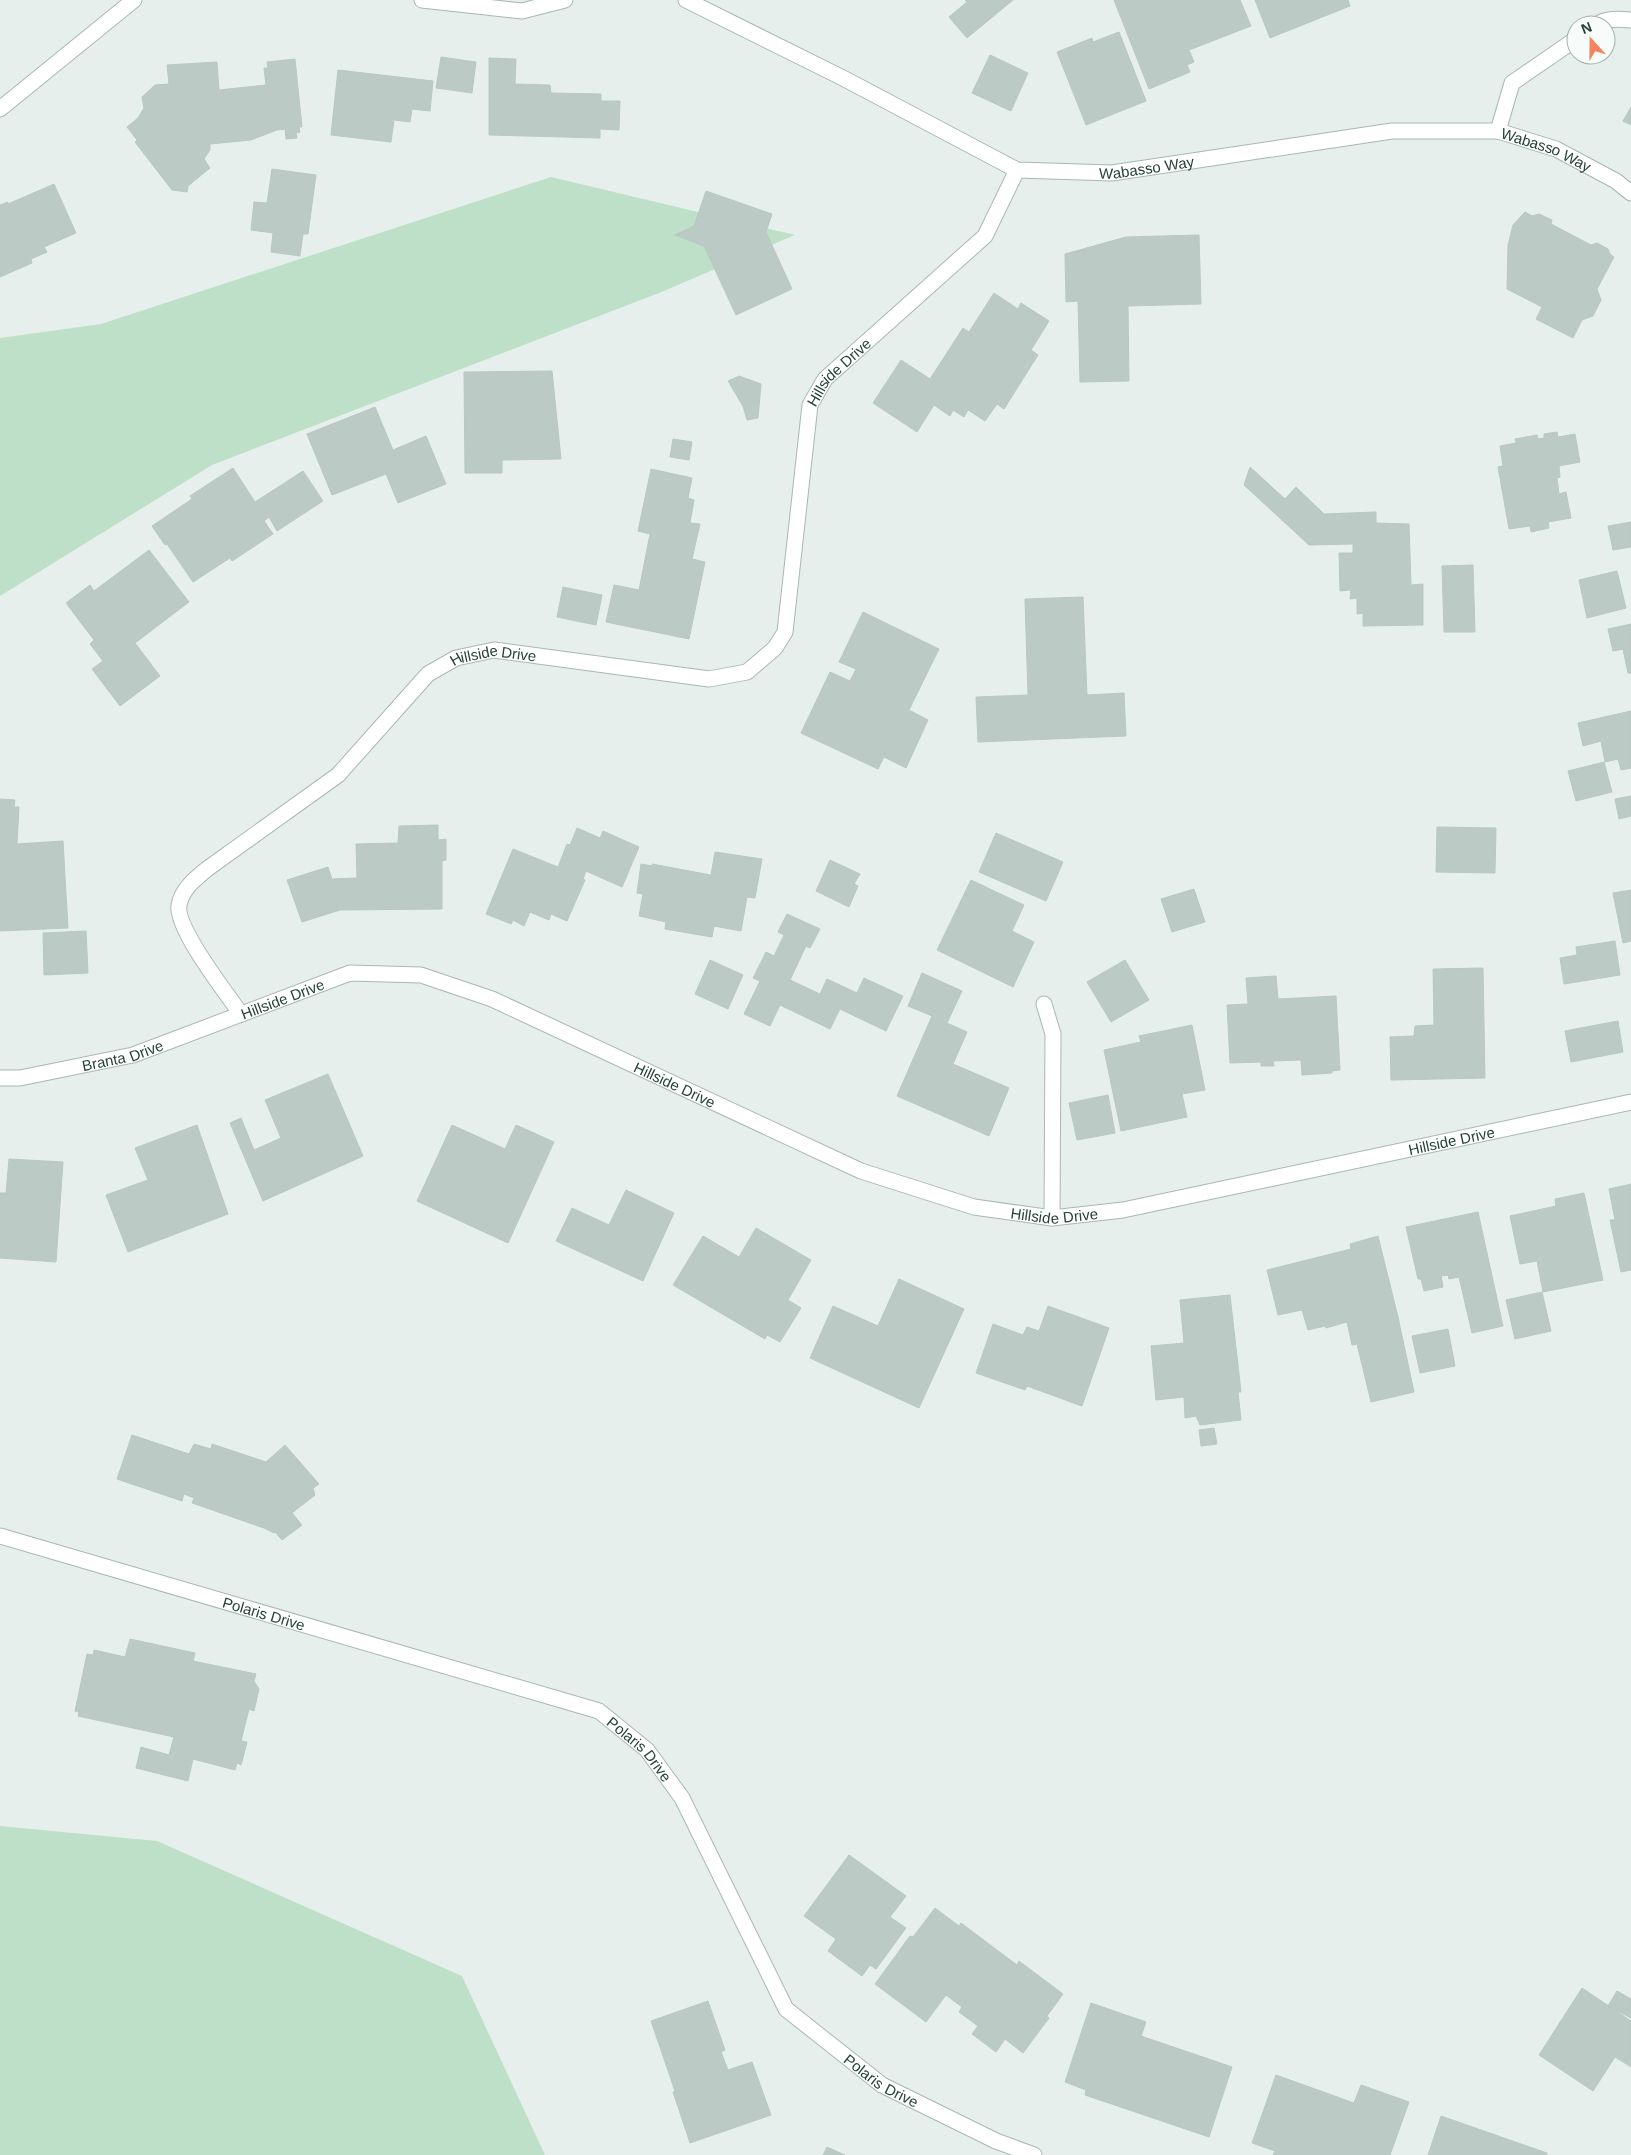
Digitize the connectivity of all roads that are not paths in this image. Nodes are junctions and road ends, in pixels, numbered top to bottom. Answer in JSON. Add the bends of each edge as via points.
{"nodes":[{"id":1,"x":134,"y":0,"type":"edge"},
{"id":2,"x":422,"y":0,"type":"edge"},
{"id":3,"x":565,"y":0,"type":"edge"},
{"id":4,"x":686,"y":0,"type":"edge"},
{"id":5,"x":1616,"y":19,"type":"edge"},
{"id":6,"x":1631,"y":20,"type":"edge"},
{"id":7,"x":1566,"y":46,"type":"edge"},
{"id":8,"x":0,"y":109,"type":"edge"},
{"id":9,"x":1498,"y":131,"type":"junction"},
{"id":10,"x":1017,"y":170,"type":"junction"},
{"id":11,"x":1631,"y":193,"type":"edge"},
{"id":12,"x":1044,"y":1004,"type":"dead end"},
{"id":13,"x":241,"y":1014,"type":"junction"},
{"id":14,"x":0,"y":1078,"type":"edge"},
{"id":15,"x":1631,"y":1102,"type":"edge"},
{"id":16,"x":1052,"y":1218,"type":"junction"},
{"id":17,"x":0,"y":1536,"type":"edge"},
{"id":18,"x":1034,"y":2155,"type":"edge"}],
"edges":[{"from":1,"to":8,"type":"street"},
{"from":2,"to":3,"type":"street","via":[[522,11]]},
{"from":4,"to":10,"type":"street","name":"Wabasso Way"},
{"from":5,"to":6,"type":"street"},
{"from":7,"to":9,"type":"street","via":[[1512,83]]},
{"from":9,"to":10,"type":"street","name":"Wabasso Way","via":[[1392,131],[1112,173]]},
{"from":9,"to":11,"type":"street","name":"Wabasso Way","via":[[1556,149],[1616,181]]},
{"from":10,"to":13,"type":"street","name":"Hillside Drive","via":[[985,236],[825,379],[810,405],[785,632],[775,648],[747,672],[709,680],[494,650],[456,658],[428,674],[338,775],[188,885],[179,906],[187,933]]},
{"from":12,"to":16,"type":"street","via":[[1053,1034]]},
{"from":13,"to":14,"type":"street","name":"Branta Drive","via":[[132,1055],[20,1078]]},
{"from":13,"to":16,"type":"street","name":"Hillside Drive","via":[[350,973],[420,975],[492,999],[861,1172],[974,1207]]},
{"from":15,"to":16,"type":"street","name":"Hillside Drive","via":[[1123,1210]]},
{"from":17,"to":18,"type":"street","name":"Polaris Drive","via":[[599,1711],[647,1750],[682,1798],[786,2009],[882,2085],[996,2141]]}]}
